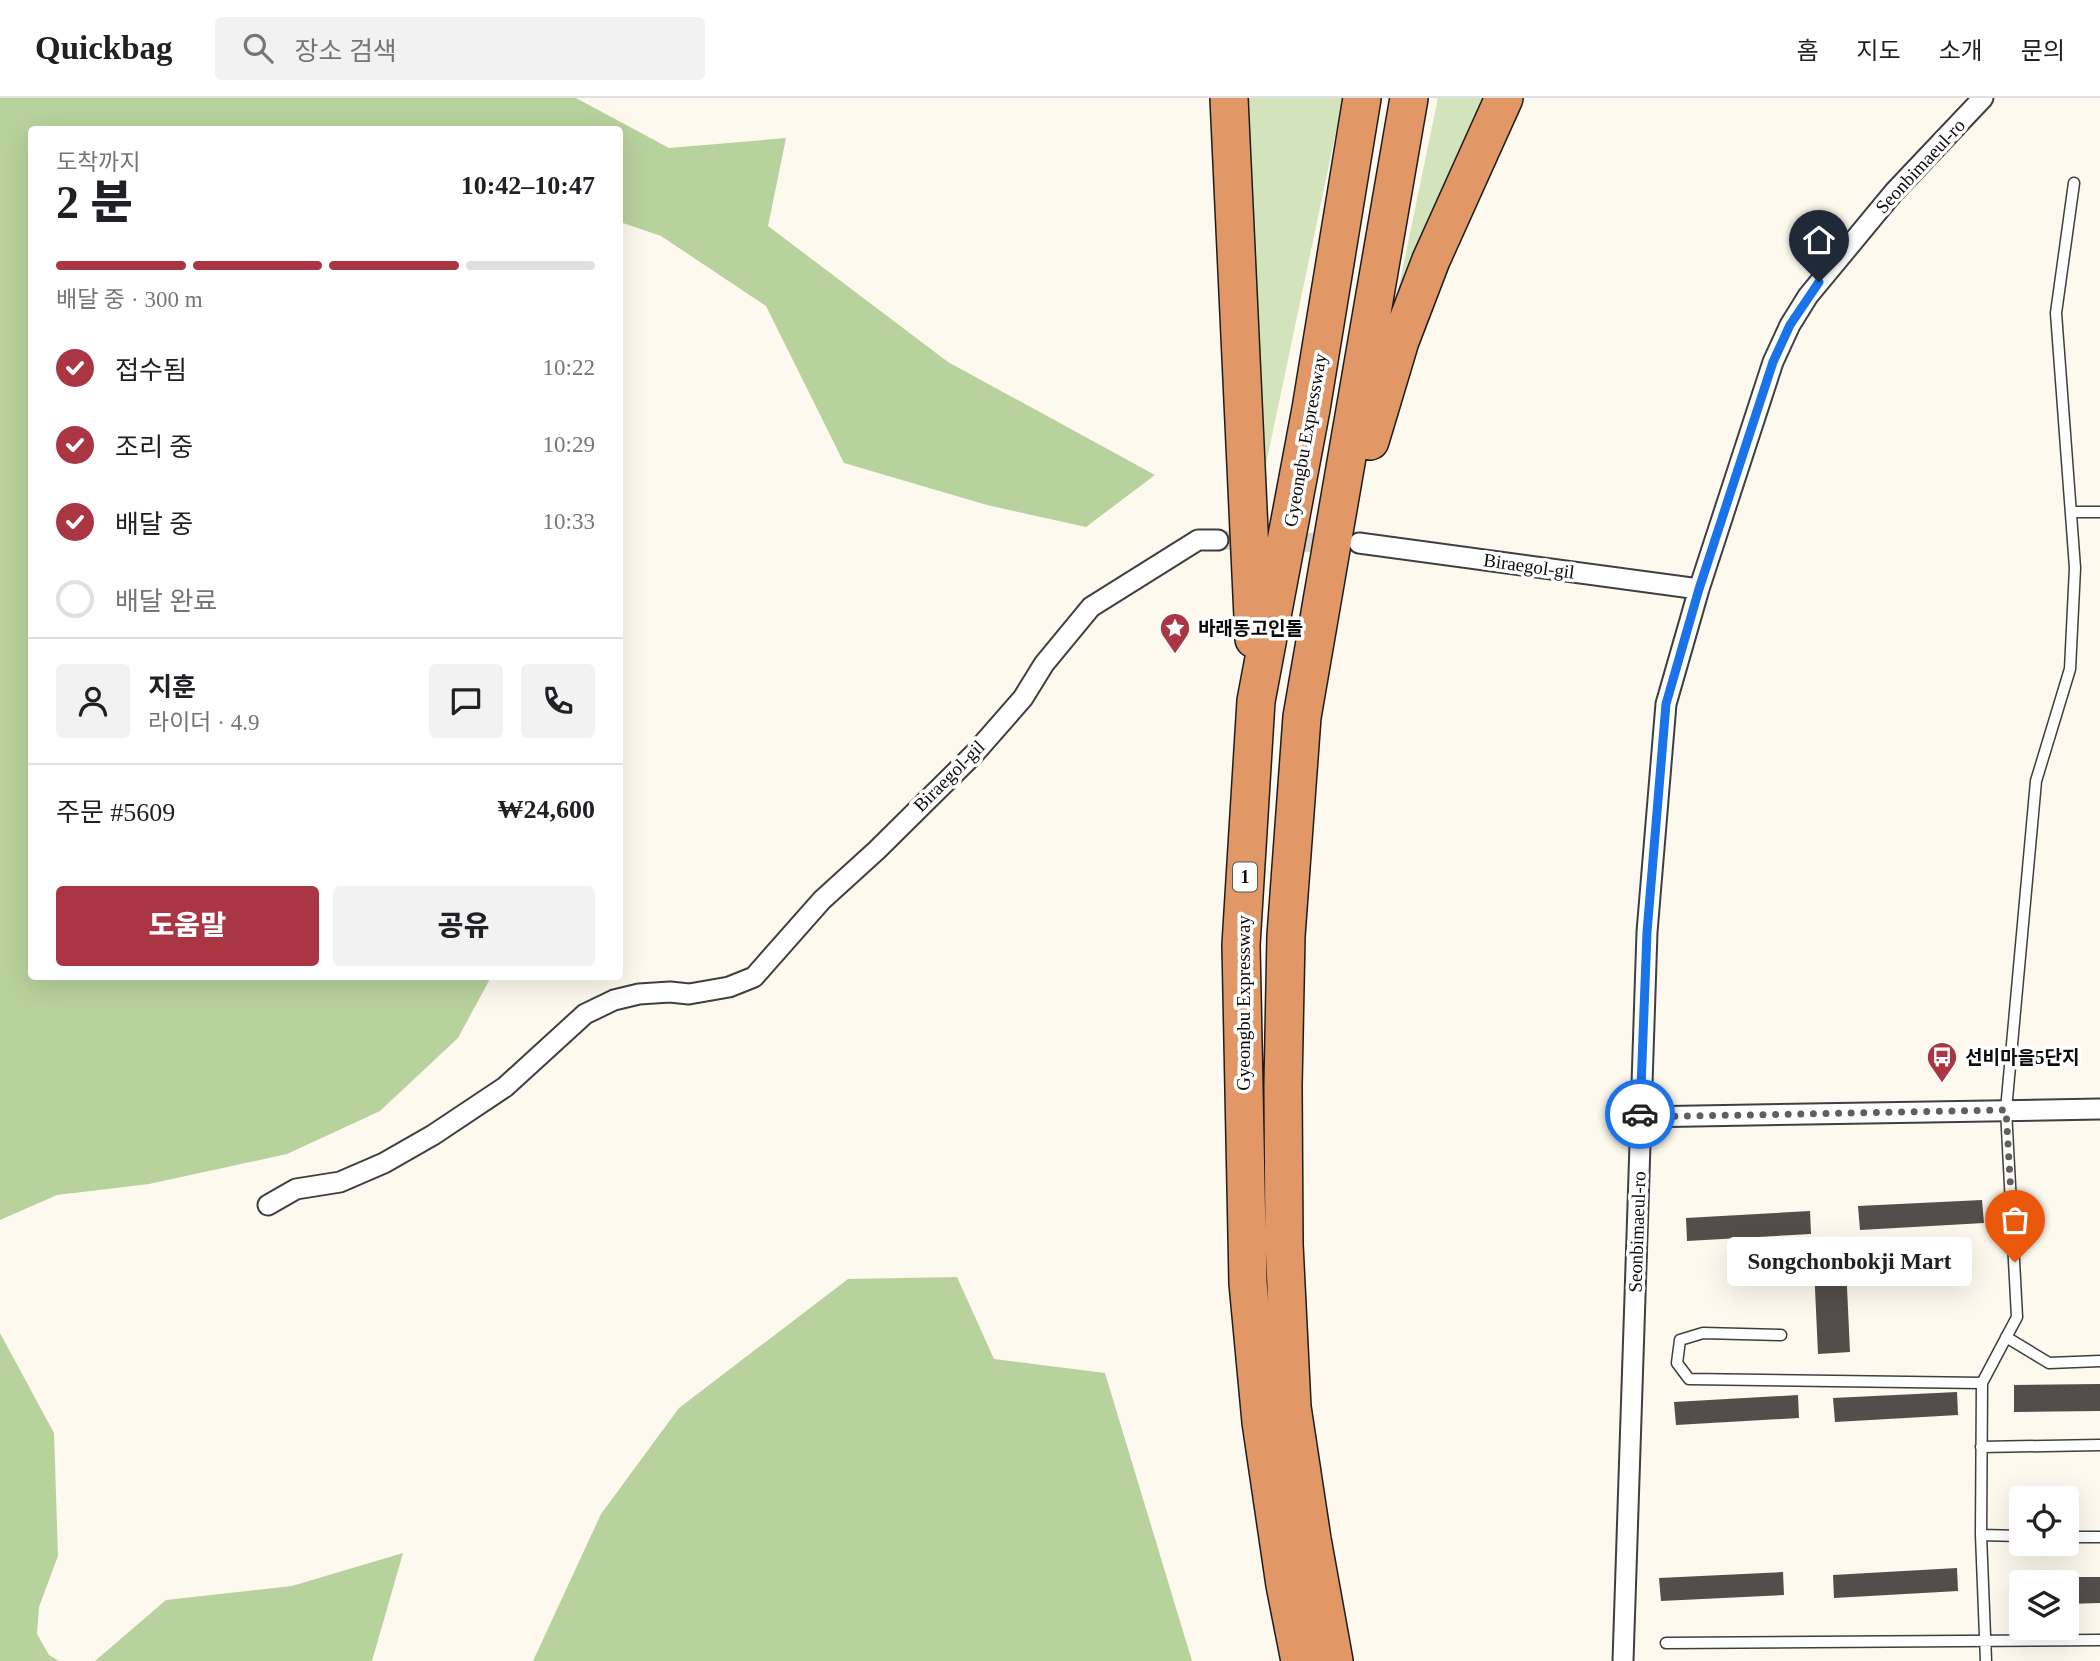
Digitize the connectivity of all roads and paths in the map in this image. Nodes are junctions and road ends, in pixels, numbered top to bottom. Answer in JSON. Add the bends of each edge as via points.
{"nodes":[{"id":1,"x":1228,"y":98,"type":"edge"},
{"id":2,"x":1362,"y":98,"type":"edge"},
{"id":3,"x":1409,"y":98,"type":"edge"},
{"id":4,"x":1504,"y":98,"type":"edge"},
{"id":5,"x":1983,"y":98,"type":"edge"},
{"id":6,"x":2074,"y":183,"type":"dead end"},
{"id":7,"x":2071,"y":512,"type":"junction"},
{"id":8,"x":2100,"y":512,"type":"edge"},
{"id":9,"x":1218,"y":540,"type":"tunnel mouth"},
{"id":10,"x":1359,"y":543,"type":"tunnel mouth"},
{"id":11,"x":1699,"y":589,"type":"junction"},
{"id":12,"x":1256,"y":701,"type":"junction"},
{"id":13,"x":1303,"y":717,"type":"junction"},
{"id":14,"x":2100,"y":1109,"type":"edge"},
{"id":15,"x":2006,"y":1110,"type":"junction"},
{"id":16,"x":1640,"y":1117,"type":"junction"},
{"id":17,"x":268,"y":1205,"type":"dead end"},
{"id":18,"x":1782,"y":1335,"type":"dead end"},
{"id":19,"x":2006,"y":1337,"type":"junction"},
{"id":20,"x":2100,"y":1361,"type":"edge"},
{"id":21,"x":1982,"y":1383,"type":"junction"},
{"id":22,"x":2100,"y":1445,"type":"edge"},
{"id":23,"x":1981,"y":1447,"type":"junction"},
{"id":24,"x":1981,"y":1535,"type":"junction"},
{"id":25,"x":2009,"y":1536,"type":"edge"},
{"id":26,"x":2079,"y":1536,"type":"edge"},
{"id":27,"x":2100,"y":1537,"type":"edge"},
{"id":28,"x":2100,"y":1640,"type":"edge"},
{"id":29,"x":1666,"y":1643,"type":"dead end"},
{"id":30,"x":1985,"y":1643,"type":"junction"},
{"id":31,"x":1300,"y":1661,"type":"edge"},
{"id":32,"x":1334,"y":1661,"type":"edge"},
{"id":33,"x":1623,"y":1661,"type":"edge"},
{"id":34,"x":1986,"y":1661,"type":"edge"}],
"edges":[{"from":1,"to":12,"type":"highway"},
{"from":2,"to":12,"type":"highway","name":"Gyeongbu Expressway","number":"1","via":[[1311,409]]},
{"from":3,"to":13,"type":"highway","name":"Gyeongbu Expressway"},
{"from":4,"to":13,"type":"highway","via":[[1400,341],[1343,530]]},
{"from":5,"to":11,"type":"street","name":"Seonbimaeul-ro","via":[[1894,192],[1808,296],[1790,325],[1773,362]]},
{"from":6,"to":7,"type":"lane","via":[[2056,313]]},
{"from":7,"to":8,"type":"lane"},
{"from":7,"to":15,"type":"lane","via":[[2076,568],[2070,669],[2036,781]]},
{"from":9,"to":17,"type":"street","name":"Biraegol-gil","via":[[1198,540],[1091,607],[974,754],[822,900],[754,977],[689,995],[639,994],[614,1000],[585,1014],[505,1087],[433,1135],[340,1182],[296,1189]]},
{"from":10,"to":11,"type":"street","name":"Biraegol-gil"},
{"from":11,"to":16,"type":"street","name":"Seonbimaeul-ro","via":[[1666,704],[1647,932]]},
{"from":12,"to":31,"type":"highway","name":"Gyeongbu Expressway","number":"1","via":[[1241,945],[1248,1283],[1261,1422]]},
{"from":13,"to":32,"type":"highway","name":"Gyeongbu Expressway","via":[[1286,936],[1284,1244],[1292,1407]]},
{"from":14,"to":15,"type":"street"},
{"from":15,"to":16,"type":"street"},
{"from":15,"to":19,"type":"lane","via":[[2017,1317]]},
{"from":16,"to":33,"type":"street","name":"Seonbimaeul-ro"},
{"from":18,"to":21,"type":"lane","via":[[1703,1333],[1680,1340],[1677,1363],[1689,1378]]},
{"from":19,"to":20,"type":"lane","via":[[2049,1363]]},
{"from":19,"to":21,"type":"lane"},
{"from":21,"to":23,"type":"lane"},
{"from":22,"to":23,"type":"lane"},
{"from":23,"to":24,"type":"lane"},
{"from":24,"to":25,"type":"lane"},
{"from":24,"to":30,"type":"lane"},
{"from":26,"to":27,"type":"lane"},
{"from":28,"to":30,"type":"lane"},
{"from":29,"to":30,"type":"lane"},
{"from":30,"to":34,"type":"lane"}]}
